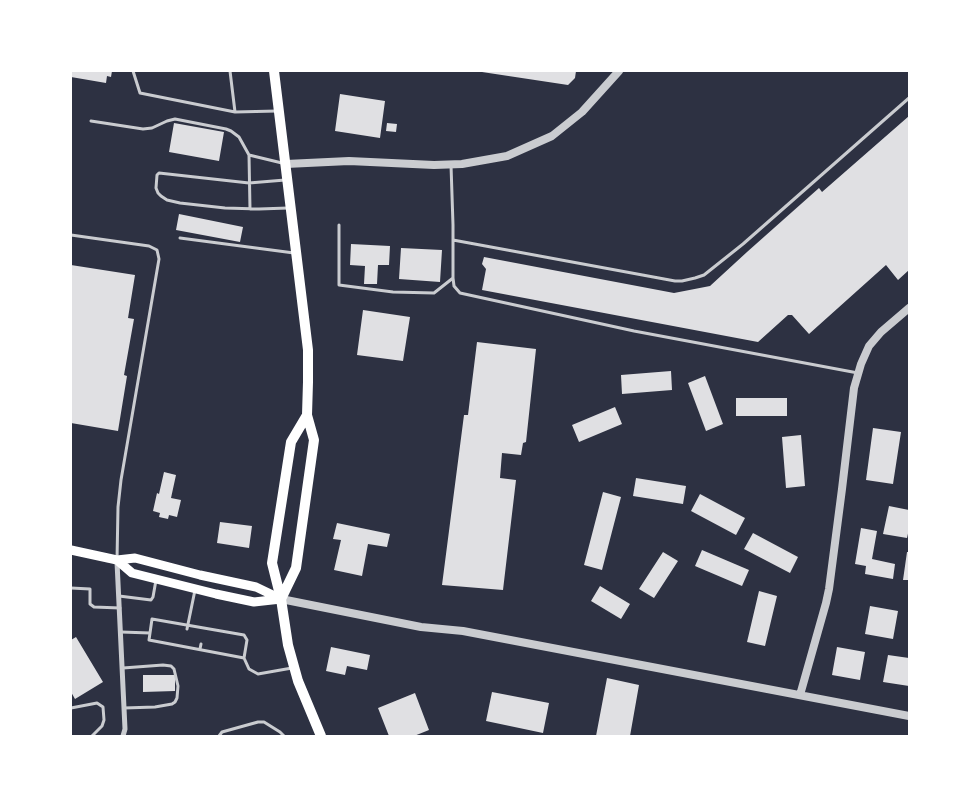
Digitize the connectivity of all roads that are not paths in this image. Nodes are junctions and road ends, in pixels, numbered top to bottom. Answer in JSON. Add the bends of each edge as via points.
{"nodes":[{"id":1,"x":133,"y":71,"type":"edge"},
{"id":2,"x":230,"y":71,"type":"edge"},
{"id":3,"x":274,"y":71,"type":"edge"},
{"id":4,"x":619,"y":71,"type":"edge"},
{"id":5,"x":909,"y":98,"type":"edge"},
{"id":6,"x":280,"y":111,"type":"junction"},
{"id":7,"x":235,"y":112,"type":"junction"},
{"id":8,"x":91,"y":121,"type":"dead end"},
{"id":9,"x":248,"y":156,"type":"junction"},
{"id":10,"x":286,"y":164,"type":"junction"},
{"id":11,"x":451,"y":164,"type":"junction"},
{"id":12,"x":288,"y":180,"type":"junction"},
{"id":13,"x":249,"y":183,"type":"junction"},
{"id":14,"x":291,"y":208,"type":"junction"},
{"id":15,"x":250,"y":209,"type":"junction"},
{"id":16,"x":339,"y":225,"type":"dead end"},
{"id":17,"x":71,"y":235,"type":"edge"},
{"id":18,"x":180,"y":238,"type":"dead end"},
{"id":19,"x":453,"y":240,"type":"junction"},
{"id":20,"x":297,"y":253,"type":"junction"},
{"id":21,"x":453,"y":278,"type":"junction"},
{"id":22,"x":909,"y":308,"type":"edge"},
{"id":23,"x":858,"y":373,"type":"junction"},
{"id":24,"x":307,"y":415,"type":"junction"},
{"id":25,"x":71,"y":550,"type":"edge"},
{"id":26,"x":117,"y":560,"type":"junction"},
{"id":27,"x":156,"y":579,"type":"junction"},
{"id":28,"x":71,"y":588,"type":"edge"},
{"id":29,"x":195,"y":589,"type":"junction"},
{"id":30,"x":120,"y":596,"type":"junction"},
{"id":31,"x":281,"y":599,"type":"junction"},
{"id":32,"x":120,"y":608,"type":"junction"},
{"id":33,"x":188,"y":627,"type":"junction"},
{"id":34,"x":204,"y":628,"type":"junction"},
{"id":35,"x":218,"y":630,"type":"junction"},
{"id":36,"x":121,"y":632,"type":"junction"},
{"id":37,"x":203,"y":632,"type":"dead end"},
{"id":38,"x":231,"y":632,"type":"junction"},
{"id":39,"x":150,"y":633,"type":"junction"},
{"id":40,"x":217,"y":635,"type":"dead end"},
{"id":41,"x":230,"y":638,"type":"dead end"},
{"id":42,"x":185,"y":642,"type":"dead end"},
{"id":43,"x":200,"y":644,"type":"dead end"},
{"id":44,"x":184,"y":646,"type":"junction"},
{"id":45,"x":214,"y":647,"type":"dead end"},
{"id":46,"x":200,"y":649,"type":"junction"},
{"id":47,"x":228,"y":650,"type":"dead end"},
{"id":48,"x":214,"y":652,"type":"junction"},
{"id":49,"x":226,"y":655,"type":"junction"},
{"id":50,"x":244,"y":658,"type":"junction"},
{"id":51,"x":122,"y":668,"type":"junction"},
{"id":52,"x":295,"y":668,"type":"junction"},
{"id":53,"x":800,"y":696,"type":"junction"},
{"id":54,"x":71,"y":708,"type":"edge"},
{"id":55,"x":124,"y":708,"type":"junction"},
{"id":56,"x":909,"y":716,"type":"edge"},
{"id":57,"x":317,"y":735,"type":"edge"},
{"id":58,"x":92,"y":736,"type":"edge"},
{"id":59,"x":123,"y":736,"type":"edge"},
{"id":60,"x":219,"y":736,"type":"edge"},
{"id":61,"x":284,"y":736,"type":"edge"}],
"edges":[{"from":1,"to":7,"type":"lane","via":[[140,93]]},
{"from":2,"to":7,"type":"lane"},
{"from":3,"to":6,"type":"main road"},
{"from":4,"to":11,"type":"street","via":[[582,112],[552,136],[507,156]]},
{"from":5,"to":19,"type":"lane","via":[[727,256],[704,275],[695,278],[675,281]]},
{"from":6,"to":7,"type":"lane"},
{"from":6,"to":10,"type":"main road"},
{"from":8,"to":9,"type":"lane","via":[[143,129],[175,119],[226,129],[239,137]]},
{"from":9,"to":10,"type":"lane"},
{"from":9,"to":13,"type":"lane"},
{"from":10,"to":11,"type":"street","via":[[349,161]]},
{"from":10,"to":12,"type":"main road"},
{"from":11,"to":19,"type":"lane"},
{"from":12,"to":13,"type":"lane"},
{"from":12,"to":14,"type":"main road"},
{"from":13,"to":15,"type":"lane"},
{"from":13,"to":15,"type":"lane","via":[[159,173],[156,188],[167,200],[180,203]]},
{"from":14,"to":15,"type":"lane"},
{"from":14,"to":20,"type":"main road"},
{"from":16,"to":21,"type":"lane","via":[[339,284],[393,292],[434,292]]},
{"from":17,"to":26,"type":"lane","via":[[149,246],[157,250],[159,260],[121,480]]},
{"from":18,"to":20,"type":"lane"},
{"from":19,"to":21,"type":"lane"},
{"from":20,"to":24,"type":"main road","via":[[308,350]]},
{"from":21,"to":23,"type":"lane","via":[[460,293],[471,296]]},
{"from":22,"to":23,"type":"street","via":[[869,346]]},
{"from":23,"to":53,"type":"street","via":[[829,589]]},
{"from":24,"to":31,"type":"main road","via":[[314,440],[296,568]]},
{"from":24,"to":31,"type":"main road","via":[[290,442],[272,563]]},
{"from":25,"to":26,"type":"main road"},
{"from":26,"to":27,"type":"main road","via":[[132,573]]},
{"from":26,"to":30,"type":"street"},
{"from":26,"to":31,"type":"main road","via":[[135,558],[256,587]]},
{"from":27,"to":29,"type":"main road"},
{"from":27,"to":30,"type":"lane","via":[[151,600]]},
{"from":28,"to":32,"type":"lane","via":[[90,589],[90,604],[94,608]]},
{"from":29,"to":31,"type":"main road","via":[[254,602]]},
{"from":29,"to":33,"type":"lane"},
{"from":30,"to":32,"type":"street"},
{"from":31,"to":52,"type":"main road"},
{"from":31,"to":53,"type":"street"},
{"from":32,"to":36,"type":"street"},
{"from":33,"to":34,"type":"lane"},
{"from":33,"to":39,"type":"lane","via":[[152,619]]},
{"from":34,"to":35,"type":"lane"},
{"from":34,"to":37,"type":"lane"},
{"from":35,"to":38,"type":"lane"},
{"from":35,"to":40,"type":"lane"},
{"from":36,"to":39,"type":"lane"},
{"from":36,"to":51,"type":"street"},
{"from":38,"to":41,"type":"lane"},
{"from":38,"to":50,"type":"lane","via":[[244,635],[247,640]]},
{"from":39,"to":44,"type":"lane","via":[[149,640]]},
{"from":42,"to":44,"type":"lane"},
{"from":43,"to":46,"type":"lane"},
{"from":44,"to":46,"type":"lane"},
{"from":45,"to":48,"type":"lane"},
{"from":46,"to":48,"type":"lane"},
{"from":47,"to":49,"type":"lane"},
{"from":48,"to":49,"type":"lane"},
{"from":49,"to":50,"type":"lane"},
{"from":50,"to":52,"type":"lane","via":[[249,669],[258,674]]},
{"from":51,"to":55,"type":"street"},
{"from":51,"to":55,"type":"lane","via":[[171,666],[178,686],[176,702],[172,704]]},
{"from":52,"to":57,"type":"main road"},
{"from":53,"to":56,"type":"street"},
{"from":54,"to":58,"type":"lane","via":[[97,703],[103,707],[102,726]]},
{"from":55,"to":59,"type":"street"},
{"from":60,"to":61,"type":"lane","via":[[222,732],[258,722],[264,722]]}]}
